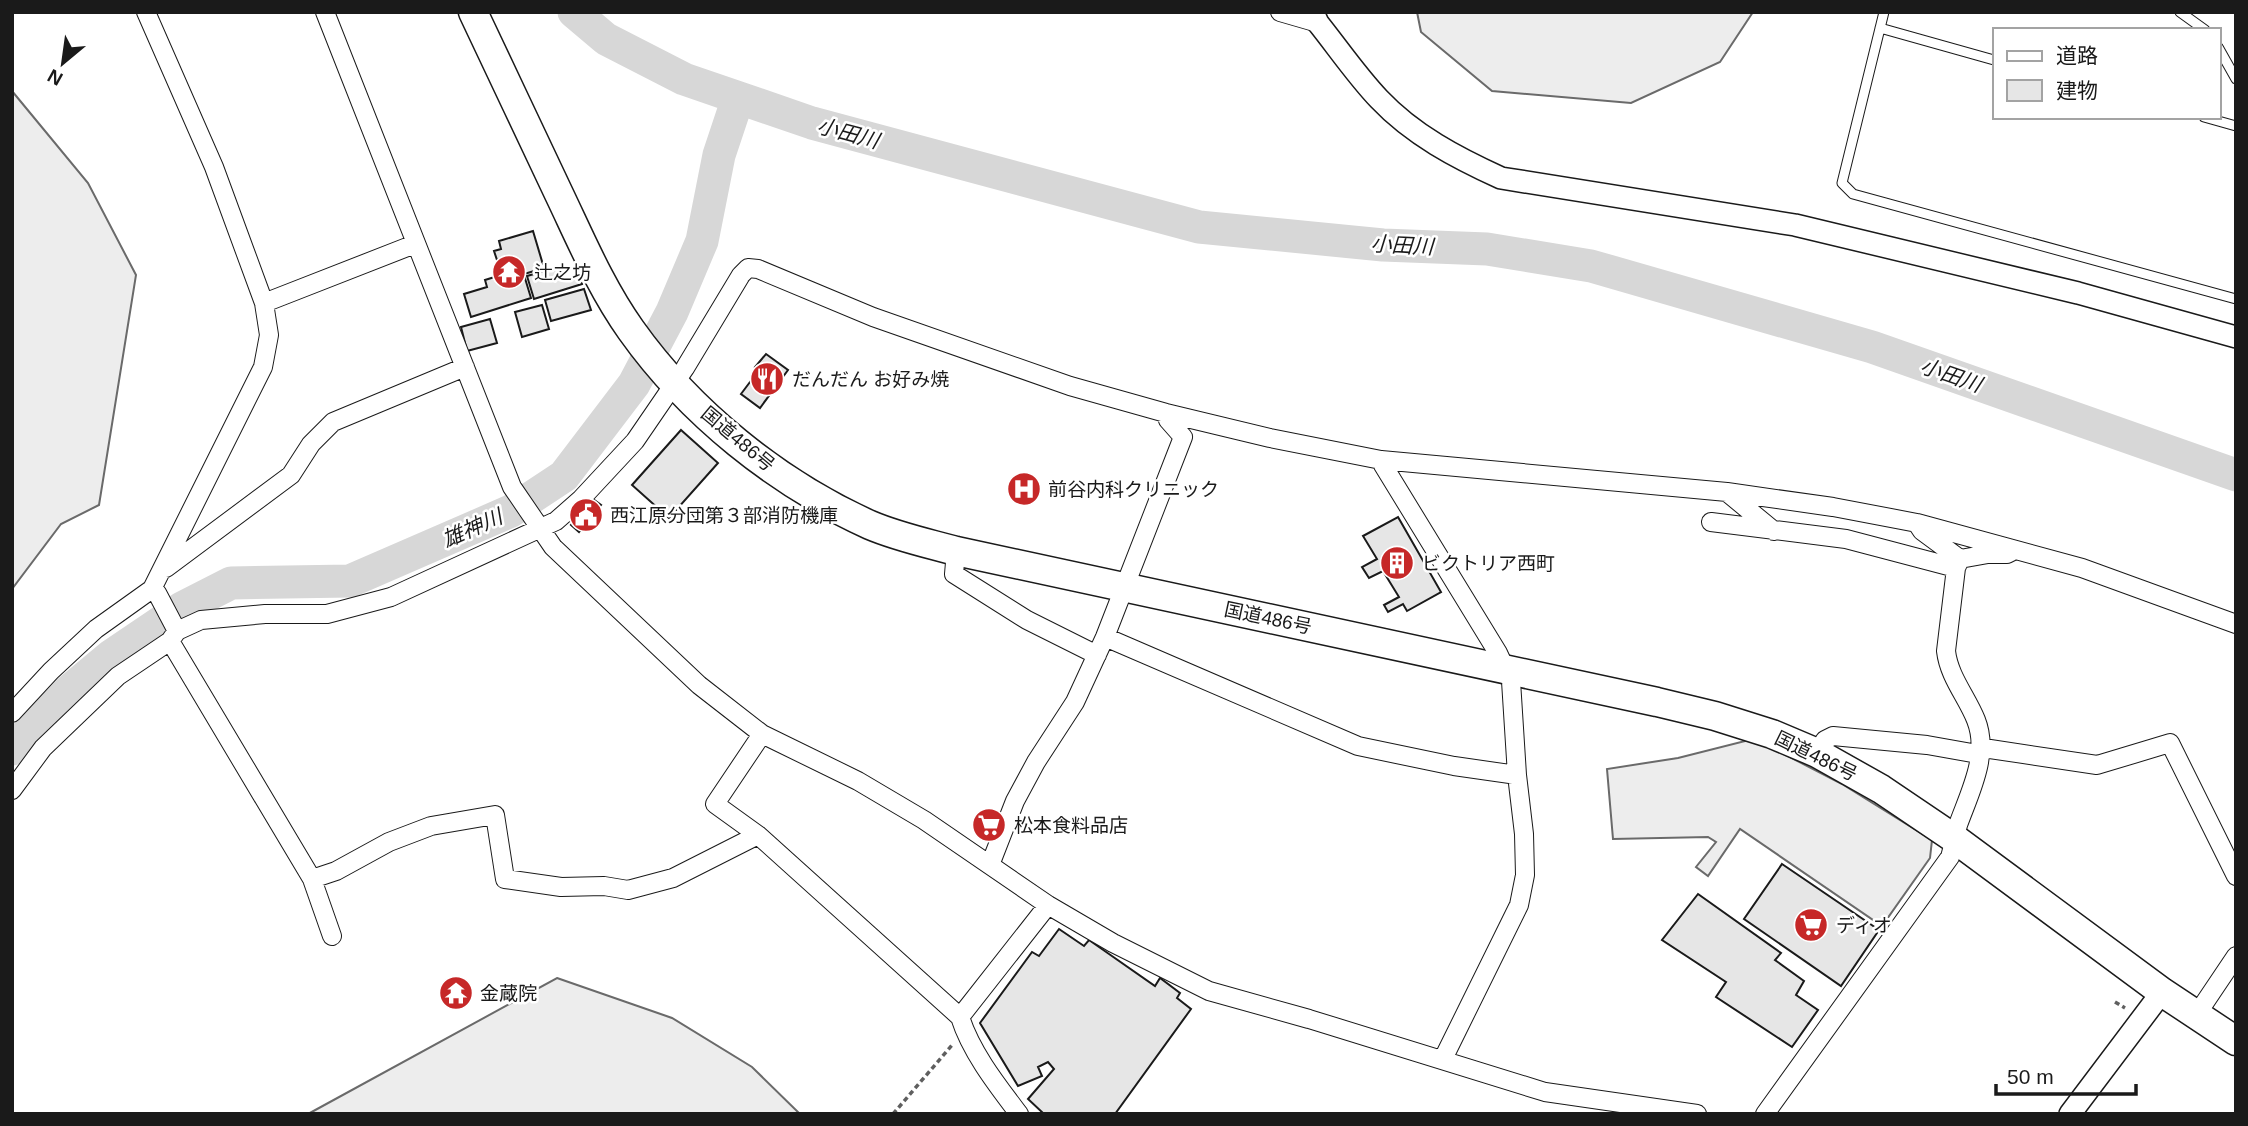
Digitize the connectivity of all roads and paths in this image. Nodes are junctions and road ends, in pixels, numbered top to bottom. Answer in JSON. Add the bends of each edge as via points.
{"nodes":[{"id":1,"x":146,"y":12,"type":"edge"},
{"id":2,"x":325,"y":12,"type":"edge"},
{"id":3,"x":473,"y":12,"type":"edge"},
{"id":4,"x":1280,"y":12,"type":"edge"},
{"id":5,"x":1884,"y":12,"type":"edge"},
{"id":6,"x":2179,"y":12,"type":"edge"},
{"id":7,"x":1315,"y":18,"type":"edge"},
{"id":8,"x":2202,"y":28,"type":"edge"},
{"id":9,"x":1880,"y":29,"type":"junction"},
{"id":10,"x":2220,"y":51,"type":"edge"},
{"id":11,"x":1993,"y":60,"type":"edge"},
{"id":12,"x":2236,"y":79,"type":"edge"},
{"id":13,"x":2211,"y":119,"type":"edge"},
{"id":14,"x":2236,"y":126,"type":"edge"},
{"id":15,"x":415,"y":244,"type":"junction"},
{"id":16,"x":2236,"y":299,"type":"edge"},
{"id":17,"x":264,"y":303,"type":"junction"},
{"id":18,"x":2236,"y":337,"type":"edge"},
{"id":19,"x":465,"y":366,"type":"junction"},
{"id":20,"x":671,"y":380,"type":"junction"},
{"id":21,"x":1166,"y":413,"type":"junction"},
{"id":22,"x":1381,"y":460,"type":"junction"},
{"id":23,"x":1727,"y":492,"type":"junction"},
{"id":24,"x":1711,"y":522,"type":"dead end"},
{"id":25,"x":1917,"y":523,"type":"junction"},
{"id":26,"x":538,"y":526,"type":"junction"},
{"id":27,"x":1774,"y":531,"type":"junction"},
{"id":28,"x":2017,"y":549,"type":"junction"},
{"id":29,"x":956,"y":551,"type":"junction"},
{"id":30,"x":1958,"y":563,"type":"junction"},
{"id":31,"x":162,"y":571,"type":"junction"},
{"id":32,"x":1125,"y":586,"type":"junction"},
{"id":33,"x":154,"y":591,"type":"junction"},
{"id":34,"x":2236,"y":624,"type":"edge"},
{"id":35,"x":173,"y":632,"type":"junction"},
{"id":36,"x":1105,"y":637,"type":"junction"},
{"id":37,"x":1097,"y":655,"type":"junction"},
{"id":38,"x":1504,"y":670,"type":"junction"},
{"id":39,"x":12,"y":713,"type":"edge"},
{"id":40,"x":762,"y":734,"type":"junction"},
{"id":41,"x":1817,"y":752,"type":"junction"},
{"id":42,"x":1980,"y":752,"type":"junction"},
{"id":43,"x":1517,"y":775,"type":"junction"},
{"id":44,"x":12,"y":790,"type":"edge"},
{"id":45,"x":758,"y":835,"type":"junction"},
{"id":46,"x":1955,"y":839,"type":"junction"},
{"id":47,"x":990,"y":865,"type":"junction"},
{"id":48,"x":2236,"y":876,"type":"edge"},
{"id":49,"x":312,"y":879,"type":"junction"},
{"id":50,"x":1048,"y":905,"type":"junction"},
{"id":51,"x":332,"y":936,"type":"dead end"},
{"id":52,"x":2236,"y":956,"type":"edge"},
{"id":53,"x":2162,"y":992,"type":"junction"},
{"id":54,"x":2115,"y":1002,"type":"dead end"},
{"id":55,"x":2125,"y":1008,"type":"dead end"},
{"id":56,"x":2197,"y":1014,"type":"junction"},
{"id":57,"x":962,"y":1023,"type":"junction"},
{"id":58,"x":2236,"y":1041,"type":"edge"},
{"id":59,"x":1443,"y":1059,"type":"junction"},
{"id":60,"x":1767,"y":1113,"type":"edge"},
{"id":61,"x":893,"y":1114,"type":"edge"},
{"id":62,"x":1020,"y":1114,"type":"edge"},
{"id":63,"x":1697,"y":1114,"type":"edge"},
{"id":64,"x":2070,"y":1114,"type":"edge"}],
"edges":[{"from":1,"to":17,"type":"street","via":[[214,167]]},
{"from":2,"to":15,"type":"street"},
{"from":3,"to":20,"type":"highway","name":"国道486号","via":[[596,272],[631,329]]},
{"from":4,"to":7,"type":"street"},
{"from":5,"to":9,"type":"lane"},
{"from":6,"to":8,"type":"lane"},
{"from":7,"to":18,"type":"street","via":[[1380,100],[1415,131],[1465,162],[1502,178],[1795,225],[2078,293]]},
{"from":9,"to":11,"type":"lane"},
{"from":9,"to":16,"type":"lane","via":[[1842,183],[1853,194]]},
{"from":10,"to":12,"type":"lane"},
{"from":13,"to":14,"type":"lane"},
{"from":15,"to":17,"type":"street"},
{"from":15,"to":19,"type":"street"},
{"from":17,"to":31,"type":"street","via":[[270,335],[264,367]]},
{"from":19,"to":26,"type":"street","via":[[512,487]]},
{"from":19,"to":31,"type":"street","via":[[333,422],[311,444],[291,475]]},
{"from":20,"to":21,"type":"street","via":[[748,268],[995,361]]},
{"from":20,"to":26,"type":"street","via":[[635,440],[581,499],[556,521]]},
{"from":20,"to":29,"type":"highway","name":"国道486号","via":[[736,441],[798,486],[870,525]]},
{"from":21,"to":22,"type":"street"},
{"from":21,"to":32,"type":"street","via":[[1182,437]]},
{"from":22,"to":23,"type":"street"},
{"from":22,"to":38,"type":"street"},
{"from":23,"to":25,"type":"street"},
{"from":23,"to":27,"type":"street"},
{"from":24,"to":27,"type":"street"},
{"from":25,"to":28,"type":"street"},
{"from":25,"to":30,"type":"street"},
{"from":26,"to":35,"type":"street","via":[[391,597],[327,614],[201,620]]},
{"from":26,"to":40,"type":"street","via":[[553,547],[699,685]]},
{"from":27,"to":30,"type":"street","via":[[1846,539]]},
{"from":28,"to":30,"type":"street"},
{"from":28,"to":34,"type":"street"},
{"from":29,"to":32,"type":"highway","name":"国道486号"},
{"from":29,"to":37,"type":"street","via":[[954,574],[1027,620]]},
{"from":30,"to":42,"type":"street","via":[[1945,651],[1947,665],[1977,722]]},
{"from":31,"to":33,"type":"street"},
{"from":32,"to":36,"type":"street"},
{"from":32,"to":38,"type":"highway","name":"国道486号"},
{"from":33,"to":35,"type":"street"},
{"from":33,"to":39,"type":"street","via":[[96,629]]},
{"from":35,"to":44,"type":"street","via":[[52,739]]},
{"from":35,"to":49,"type":"street"},
{"from":36,"to":37,"type":"street"},
{"from":36,"to":43,"type":"street","via":[[1358,746]]},
{"from":37,"to":47,"type":"street","via":[[1075,702],[1015,801]]},
{"from":38,"to":41,"type":"highway","name":"国道486号","via":[[1715,716]]},
{"from":38,"to":43,"type":"street","via":[[1511,681]]},
{"from":40,"to":45,"type":"street","via":[[715,804]]},
{"from":40,"to":47,"type":"street","via":[[858,781]]},
{"from":41,"to":42,"type":"street","via":[[1833,736]]},
{"from":41,"to":46,"type":"highway","name":"国道486号"},
{"from":42,"to":46,"type":"street"},
{"from":42,"to":48,"type":"street","via":[[1990,749],[2097,765],[2170,743]]},
{"from":43,"to":59,"type":"street","via":[[1525,875],[1519,905]]},
{"from":45,"to":49,"type":"street","via":[[673,878],[628,890],[561,887],[505,879],[495,815],[431,826]]},
{"from":45,"to":57,"type":"street"},
{"from":46,"to":53,"type":"highway","name":"国道486号"},
{"from":46,"to":60,"type":"street","via":[[1950,857]]},
{"from":47,"to":50,"type":"street"},
{"from":49,"to":51,"type":"street"},
{"from":50,"to":57,"type":"street"},
{"from":50,"to":59,"type":"street","via":[[1209,991]]},
{"from":52,"to":56,"type":"street"},
{"from":53,"to":56,"type":"highway","name":"国道486号"},
{"from":53,"to":64,"type":"street"},
{"from":54,"to":55,"type":"path"},
{"from":56,"to":58,"type":"highway","name":"国道486号"},
{"from":57,"to":61,"type":"path"},
{"from":57,"to":62,"type":"street","via":[[998,1086]]},
{"from":59,"to":63,"type":"street","via":[[1545,1092]]}]}
